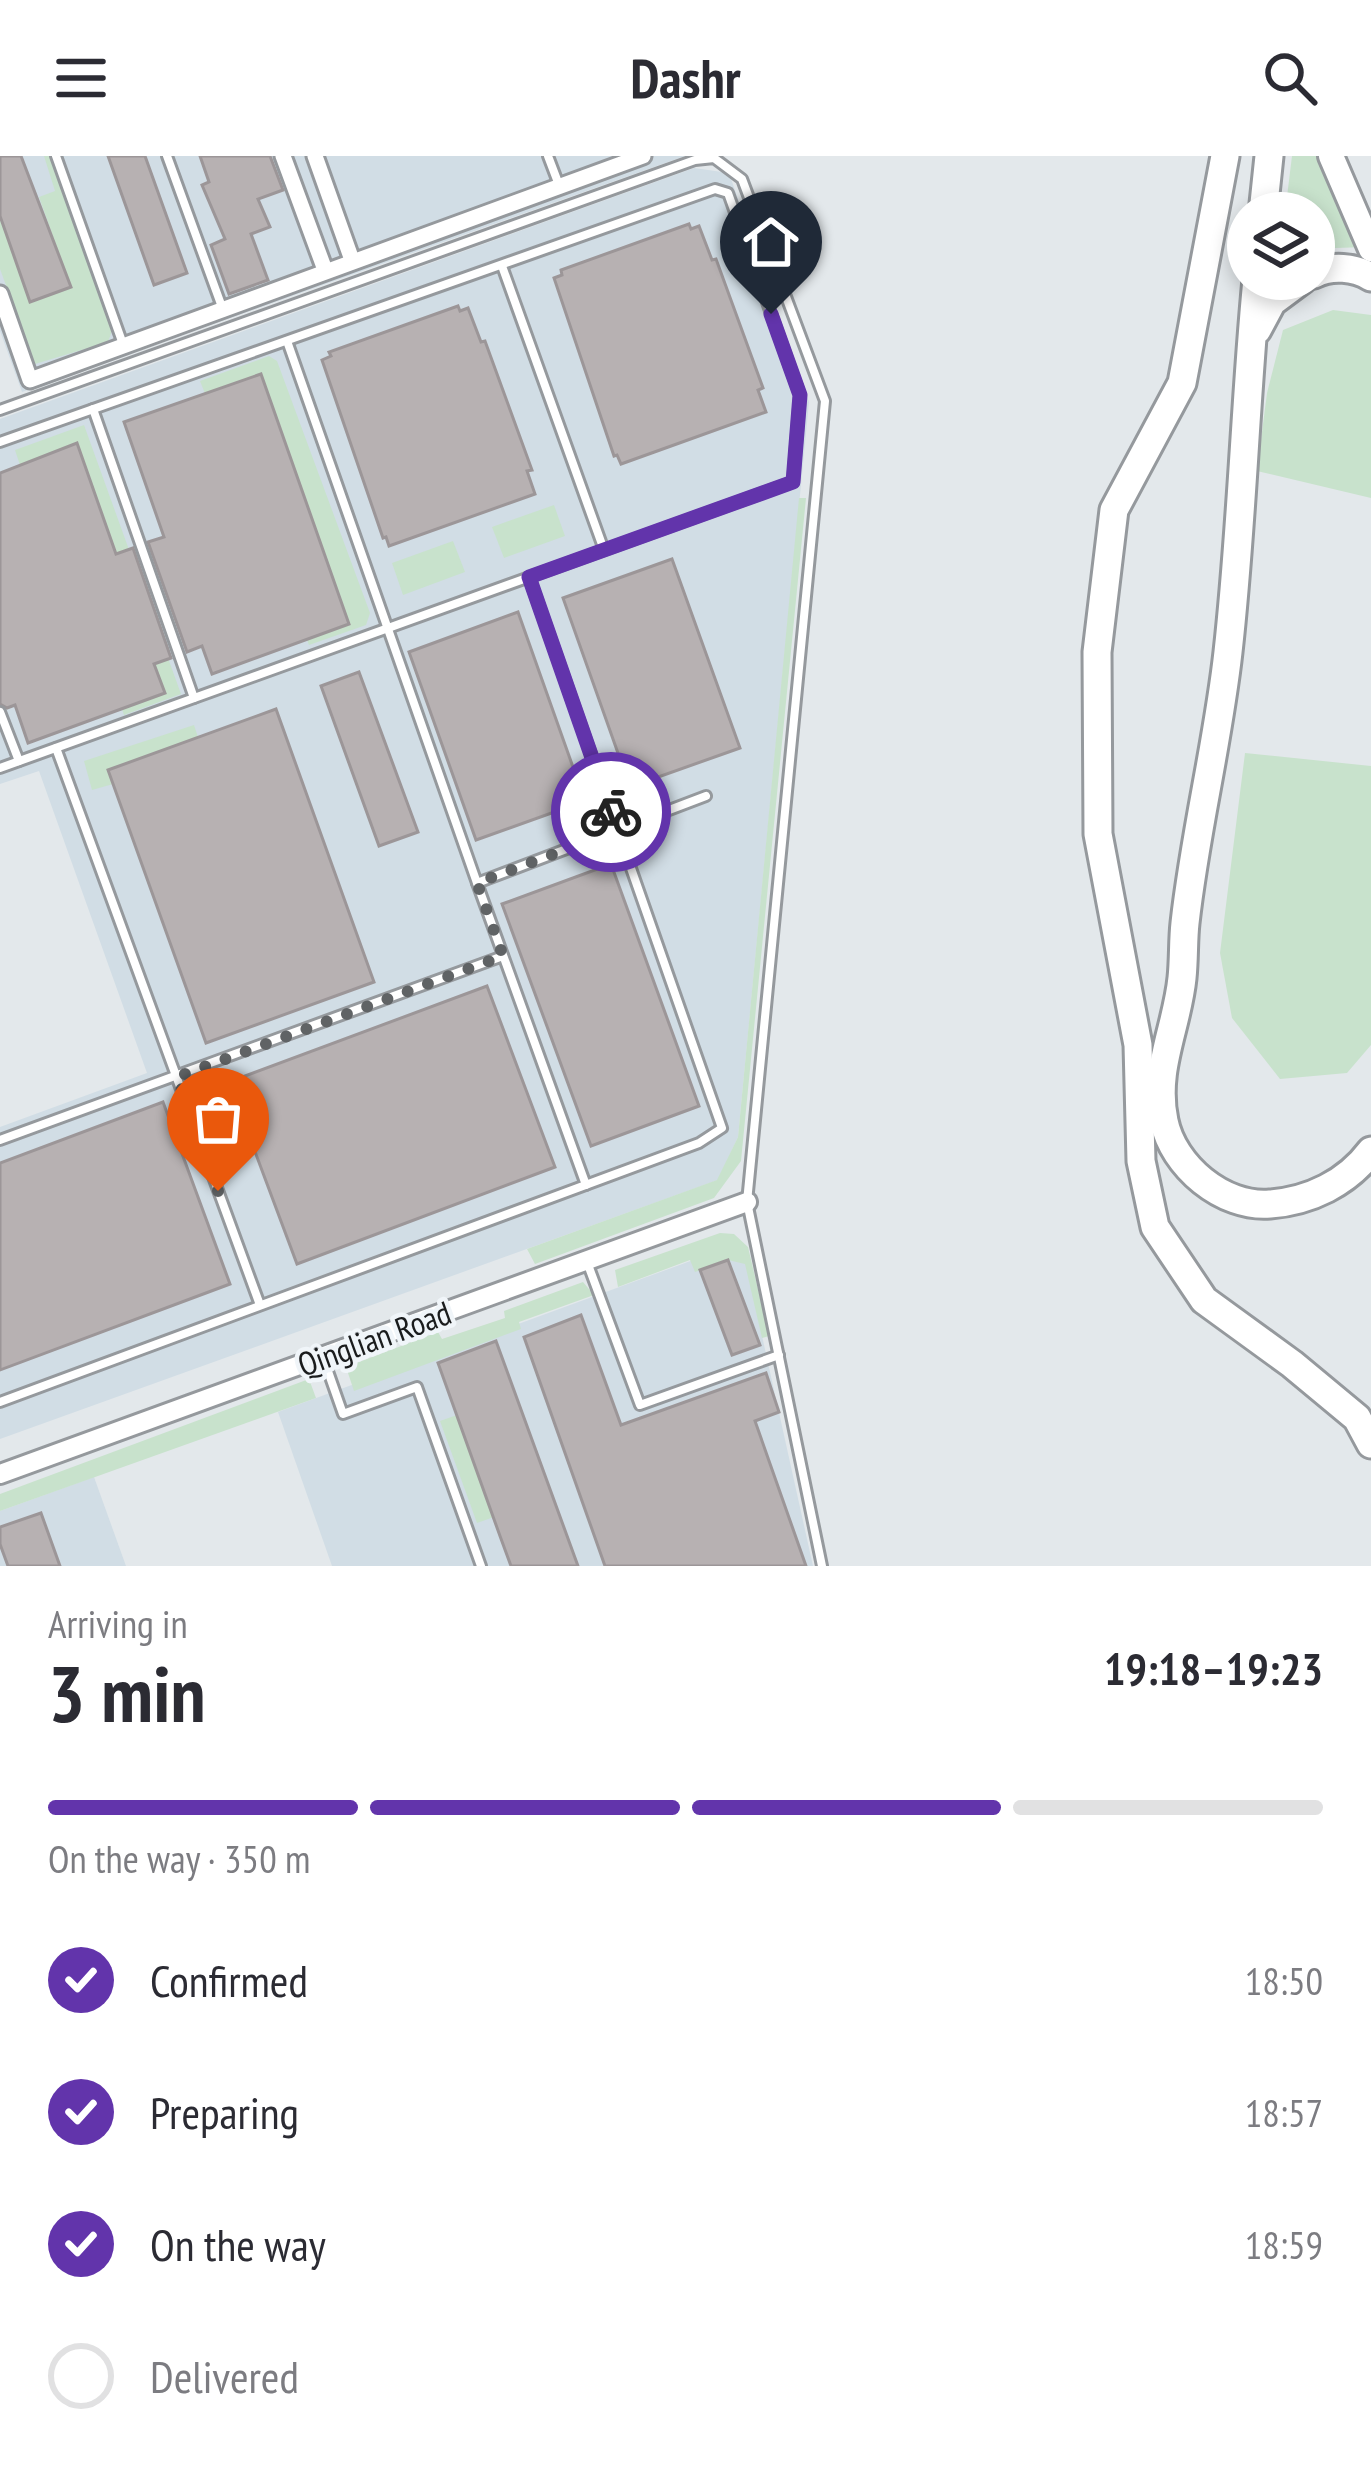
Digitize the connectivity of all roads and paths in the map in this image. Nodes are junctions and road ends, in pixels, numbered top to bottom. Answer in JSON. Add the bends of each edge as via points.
{"nodes":[{"id":1,"x":56,"y":156,"type":"edge"},
{"id":2,"x":167,"y":156,"type":"edge"},
{"id":3,"x":283,"y":156,"type":"edge"},
{"id":4,"x":315,"y":156,"type":"edge"},
{"id":5,"x":548,"y":156,"type":"edge"},
{"id":6,"x":643,"y":156,"type":"edge"},
{"id":7,"x":1226,"y":156,"type":"edge"},
{"id":8,"x":1269,"y":156,"type":"edge"},
{"id":9,"x":1331,"y":156,"type":"edge"},
{"id":10,"x":559,"y":185,"type":"junction"},
{"id":11,"x":1265,"y":192,"type":"edge"},
{"id":12,"x":1371,"y":249,"type":"edge"},
{"id":13,"x":352,"y":260,"type":"junction"},
{"id":14,"x":502,"y":266,"type":"junction"},
{"id":15,"x":1335,"y":269,"type":"edge"},
{"id":16,"x":325,"y":271,"type":"junction"},
{"id":17,"x":1371,"y":277,"type":"edge"},
{"id":18,"x":0,"y":294,"type":"edge"},
{"id":19,"x":1255,"y":300,"type":"edge"},
{"id":20,"x":1274,"y":300,"type":"edge"},
{"id":21,"x":223,"y":309,"type":"junction"},
{"id":22,"x":286,"y":341,"type":"junction"},
{"id":23,"x":1250,"y":345,"type":"junction"},
{"id":24,"x":124,"y":347,"type":"junction"},
{"id":25,"x":93,"y":409,"type":"junction"},
{"id":26,"x":0,"y":410,"type":"edge"},
{"id":27,"x":0,"y":442,"type":"edge"},
{"id":28,"x":604,"y":550,"type":"junction"},
{"id":29,"x":529,"y":577,"type":"junction"},
{"id":30,"x":386,"y":629,"type":"junction"},
{"id":31,"x":194,"y":698,"type":"junction"},
{"id":32,"x":0,"y":712,"type":"edge"},
{"id":33,"x":56,"y":748,"type":"junction"},
{"id":34,"x":19,"y":761,"type":"junction"},
{"id":35,"x":0,"y":768,"type":"edge"},
{"id":36,"x":706,"y":796,"type":"dead end"},
{"id":37,"x":617,"y":830,"type":"junction"},
{"id":38,"x":477,"y":883,"type":"junction"},
{"id":39,"x":503,"y":956,"type":"junction"},
{"id":40,"x":177,"y":1077,"type":"junction"},
{"id":41,"x":0,"y":1140,"type":"edge"},
{"id":42,"x":1371,"y":1151,"type":"edge"},
{"id":43,"x":586,"y":1185,"type":"junction"},
{"id":44,"x":747,"y":1202,"type":"junction"},
{"id":45,"x":586,"y":1261,"type":"junction"},
{"id":46,"x":260,"y":1305,"type":"junction"},
{"id":47,"x":778,"y":1354,"type":"junction"},
{"id":48,"x":323,"y":1357,"type":"junction"},
{"id":49,"x":0,"y":1402,"type":"edge"},
{"id":50,"x":1371,"y":1444,"type":"edge"},
{"id":51,"x":0,"y":1474,"type":"edge"},
{"id":52,"x":481,"y":1566,"type":"edge"},
{"id":53,"x":822,"y":1566,"type":"edge"}],
"edges":[{"from":1,"to":24,"type":"lane"},
{"from":2,"to":21,"type":"lane"},
{"from":3,"to":16,"type":"street"},
{"from":4,"to":13,"type":"street"},
{"from":5,"to":10,"type":"lane"},
{"from":6,"to":10,"type":"street"},
{"from":7,"to":50,"type":"highway","via":[[1183,382],[1114,510],[1097,652],[1098,834],[1138,1045],[1141,1161],[1155,1227],[1204,1300],[1357,1418]]},
{"from":8,"to":11,"type":"highway"},
{"from":9,"to":12,"type":"main road"},
{"from":10,"to":13,"type":"street"},
{"from":13,"to":16,"type":"street"},
{"from":14,"to":22,"type":"lane"},
{"from":14,"to":28,"type":"lane"},
{"from":14,"to":28,"type":"lane","via":[[715,189],[728,193],[800,395],[793,482]]},
{"from":15,"to":17,"type":"highway"},
{"from":16,"to":21,"type":"street"},
{"from":18,"to":24,"type":"street","via":[[30,380]]},
{"from":19,"to":23,"type":"highway"},
{"from":20,"to":23,"type":"highway"},
{"from":21,"to":24,"type":"street"},
{"from":22,"to":25,"type":"lane"},
{"from":22,"to":30,"type":"lane"},
{"from":23,"to":42,"type":"highway","via":[[1228,653],[1182,981],[1159,1073],[1164,1125],[1185,1165],[1226,1197],[1262,1205],[1332,1187]]},
{"from":25,"to":27,"type":"lane"},
{"from":25,"to":31,"type":"lane"},
{"from":26,"to":44,"type":"lane","via":[[695,160],[713,158],[742,179],[825,401]]},
{"from":28,"to":29,"type":"lane"},
{"from":29,"to":30,"type":"lane"},
{"from":29,"to":37,"type":"lane"},
{"from":30,"to":31,"type":"lane"},
{"from":30,"to":38,"type":"lane"},
{"from":31,"to":33,"type":"lane"},
{"from":32,"to":34,"type":"lane"},
{"from":33,"to":34,"type":"lane"},
{"from":33,"to":40,"type":"lane"},
{"from":34,"to":35,"type":"lane"},
{"from":36,"to":37,"type":"lane"},
{"from":37,"to":38,"type":"lane"},
{"from":37,"to":43,"type":"lane","via":[[722,1128]]},
{"from":38,"to":39,"type":"lane"},
{"from":39,"to":40,"type":"lane"},
{"from":39,"to":43,"type":"lane"},
{"from":40,"to":41,"type":"lane"},
{"from":40,"to":46,"type":"lane"},
{"from":43,"to":46,"type":"lane"},
{"from":44,"to":45,"type":"street","name":"Qinglian Road"},
{"from":44,"to":47,"type":"lane"},
{"from":45,"to":47,"type":"lane","via":[[640,1405]]},
{"from":45,"to":48,"type":"street","name":"Qinglian Road"},
{"from":46,"to":49,"type":"lane"},
{"from":47,"to":53,"type":"lane"},
{"from":48,"to":51,"type":"street","name":"Qinglian Road"},
{"from":48,"to":52,"type":"lane","via":[[344,1414],[417,1388]]}]}
